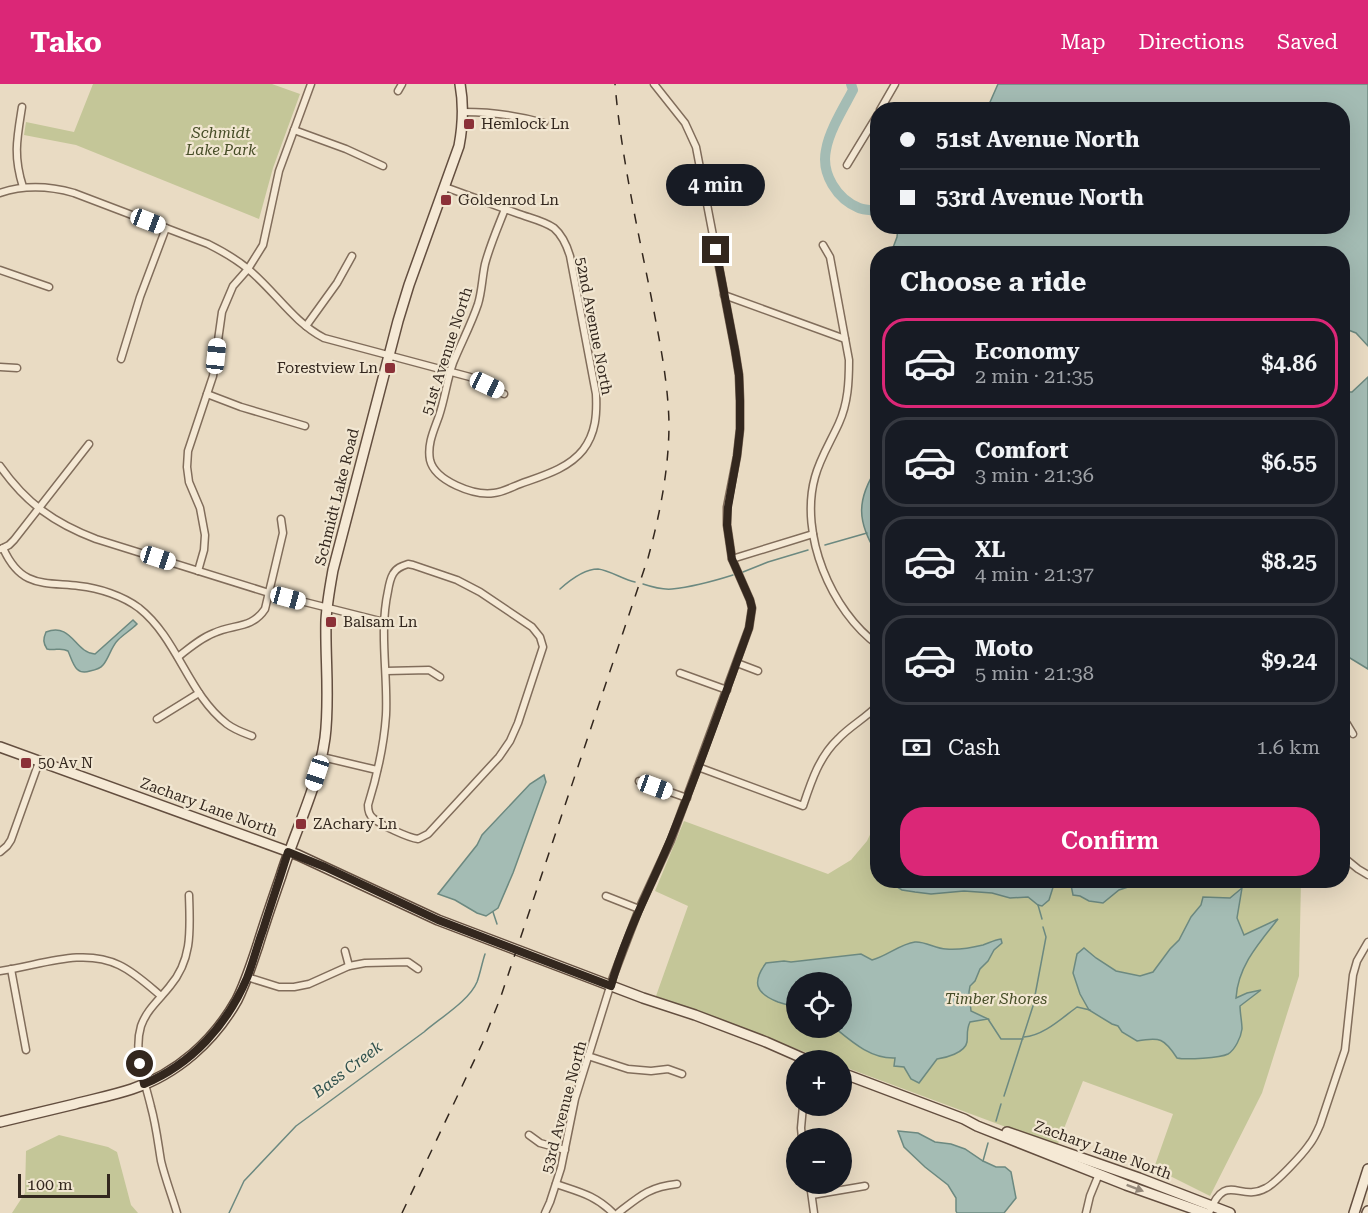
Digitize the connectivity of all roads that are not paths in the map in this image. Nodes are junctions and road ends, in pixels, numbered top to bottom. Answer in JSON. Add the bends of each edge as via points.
{"nodes":[{"id":1,"x":311,"y":84,"type":"edge"},
{"id":2,"x":460,"y":84,"type":"edge"},
{"id":3,"x":654,"y":84,"type":"edge"},
{"id":4,"x":895,"y":84,"type":"edge"},
{"id":5,"x":885,"y":102,"type":"edge"},
{"id":6,"x":22,"y":107,"type":"dead end"},
{"id":7,"x":464,"y":112,"type":"junction"},
{"id":8,"x":544,"y":123,"type":"dead end"},
{"id":9,"x":870,"y":127,"type":"edge"},
{"id":10,"x":294,"y":130,"type":"junction"},
{"id":11,"x":847,"y":165,"type":"dead end"},
{"id":12,"x":383,"y":166,"type":"dead end"},
{"id":13,"x":445,"y":187,"type":"junction"},
{"id":14,"x":23,"y":188,"type":"junction"},
{"id":15,"x":0,"y":193,"type":"edge"},
{"id":16,"x":505,"y":209,"type":"junction"},
{"id":17,"x":166,"y":228,"type":"junction"},
{"id":18,"x":823,"y":245,"type":"dead end"},
{"id":19,"x":352,"y":256,"type":"dead end"},
{"id":20,"x":248,"y":269,"type":"junction"},
{"id":21,"x":0,"y":270,"type":"edge"},
{"id":22,"x":49,"y":287,"type":"dead end"},
{"id":23,"x":724,"y":296,"type":"junction"},
{"id":24,"x":306,"y":326,"type":"junction"},
{"id":25,"x":845,"y":339,"type":"junction"},
{"id":26,"x":389,"y":356,"type":"junction"},
{"id":27,"x":121,"y":359,"type":"dead end"},
{"id":28,"x":0,"y":367,"type":"edge"},
{"id":29,"x":17,"y":368,"type":"dead end"},
{"id":30,"x":450,"y":372,"type":"junction"},
{"id":31,"x":504,"y":393,"type":"dead end"},
{"id":32,"x":207,"y":394,"type":"junction"},
{"id":33,"x":305,"y":426,"type":"dead end"},
{"id":34,"x":89,"y":444,"type":"dead end"},
{"id":35,"x":0,"y":466,"type":"edge"},
{"id":36,"x":433,"y":467,"type":"joint"},
{"id":37,"x":39,"y":509,"type":"junction"},
{"id":38,"x":281,"y":519,"type":"dead end"},
{"id":39,"x":813,"y":534,"type":"junction"},
{"id":40,"x":2,"y":549,"type":"edge"},
{"id":41,"x":732,"y":559,"type":"junction"},
{"id":42,"x":198,"y":571,"type":"junction"},
{"id":43,"x":269,"y":593,"type":"junction"},
{"id":44,"x":327,"y":608,"type":"junction"},
{"id":45,"x":384,"y":622,"type":"junction"},
{"id":46,"x":870,"y":639,"type":"edge"},
{"id":47,"x":178,"y":657,"type":"junction"},
{"id":48,"x":736,"y":663,"type":"junction"},
{"id":49,"x":386,"y":671,"type":"junction"},
{"id":50,"x":758,"y":671,"type":"dead end"},
{"id":51,"x":680,"y":674,"type":"dead end"},
{"id":52,"x":440,"y":677,"type":"dead end"},
{"id":53,"x":727,"y":690,"type":"junction"},
{"id":54,"x":199,"y":693,"type":"junction"},
{"id":55,"x":870,"y":712,"type":"edge"},
{"id":56,"x":157,"y":719,"type":"dead end"},
{"id":57,"x":1350,"y":729,"type":"edge"},
{"id":58,"x":1353,"y":734,"type":"dead end"},
{"id":59,"x":252,"y":736,"type":"dead end"},
{"id":60,"x":0,"y":747,"type":"edge"},
{"id":61,"x":322,"y":758,"type":"junction"},
{"id":62,"x":39,"y":762,"type":"junction"},
{"id":63,"x":698,"y":767,"type":"junction"},
{"id":64,"x":377,"y":770,"type":"junction"},
{"id":65,"x":639,"y":781,"type":"dead end"},
{"id":66,"x":687,"y":798,"type":"junction"},
{"id":67,"x":0,"y":852,"type":"edge"},
{"id":68,"x":288,"y":852,"type":"junction"},
{"id":69,"x":1350,"y":862,"type":"edge"},
{"id":70,"x":1368,"y":875,"type":"edge"},
{"id":71,"x":189,"y":895,"type":"dead end"},
{"id":72,"x":606,"y":896,"type":"dead end"},
{"id":73,"x":639,"y":909,"type":"junction"},
{"id":74,"x":1368,"y":942,"type":"edge"},
{"id":75,"x":345,"y":951,"type":"dead end"},
{"id":76,"x":350,"y":966,"type":"junction"},
{"id":77,"x":11,"y":969,"type":"junction"},
{"id":78,"x":418,"y":969,"type":"dead end"},
{"id":79,"x":0,"y":970,"type":"edge"},
{"id":80,"x":247,"y":977,"type":"junction"},
{"id":81,"x":611,"y":986,"type":"junction"},
{"id":82,"x":161,"y":996,"type":"junction"},
{"id":83,"x":26,"y":1050,"type":"dead end"},
{"id":84,"x":786,"y":1051,"type":"edge"},
{"id":85,"x":588,"y":1056,"type":"junction"},
{"id":86,"x":682,"y":1074,"type":"dead end"},
{"id":87,"x":852,"y":1077,"type":"edge"},
{"id":88,"x":144,"y":1084,"type":"junction"},
{"id":89,"x":964,"y":1119,"type":"junction"},
{"id":90,"x":0,"y":1122,"type":"edge"},
{"id":91,"x":529,"y":1135,"type":"dead end"},
{"id":92,"x":565,"y":1150,"type":"junction"},
{"id":93,"x":1368,"y":1169,"type":"edge"},
{"id":94,"x":1099,"y":1174,"type":"junction"},
{"id":95,"x":556,"y":1184,"type":"junction"},
{"id":96,"x":677,"y":1184,"type":"dead end"},
{"id":97,"x":865,"y":1186,"type":"dead end"},
{"id":98,"x":812,"y":1195,"type":"joint"},
{"id":99,"x":1209,"y":1211,"type":"edge"},
{"id":100,"x":177,"y":1213,"type":"edge"},
{"id":101,"x":545,"y":1213,"type":"edge"},
{"id":102,"x":613,"y":1213,"type":"edge"},
{"id":103,"x":618,"y":1213,"type":"edge"},
{"id":104,"x":814,"y":1213,"type":"edge"},
{"id":105,"x":1086,"y":1213,"type":"edge"},
{"id":106,"x":1230,"y":1213,"type":"edge"},
{"id":107,"x":1354,"y":1213,"type":"edge"}],
"edges":[{"from":1,"to":10,"type":"street"},
{"from":2,"to":7,"type":"street","name":"Schmidt Lake Road"},
{"from":3,"to":23,"type":"street","name":"53rd Avenue North","via":[[685,123],[696,147]]},
{"from":4,"to":5,"type":"street"},
{"from":6,"to":14,"type":"street","via":[[16,151]]},
{"from":7,"to":8,"type":"street","via":[[518,116]]},
{"from":7,"to":13,"type":"street","name":"Schmidt Lake Road","via":[[459,146]]},
{"from":9,"to":11,"type":"street"},
{"from":10,"to":12,"type":"street"},
{"from":10,"to":20,"type":"street","via":[[275,188],[263,245]]},
{"from":13,"to":16,"type":"street"},
{"from":13,"to":26,"type":"street","name":"Schmidt Lake Road","via":[[409,285]]},
{"from":14,"to":15,"type":"street"},
{"from":14,"to":17,"type":"street","via":[[74,193]]},
{"from":16,"to":30,"type":"street","name":"51st Avenue North","via":[[487,256],[477,305]]},
{"from":16,"to":36,"type":"street","name":"52nd Avenue North","via":[[553,228],[570,256],[596,394],[595,423],[591,436],[573,460],[493,493],[451,483]]},
{"from":17,"to":20,"type":"street","via":[[221,250]]},
{"from":17,"to":27,"type":"street"},
{"from":18,"to":25,"type":"street","via":[[830,257]]},
{"from":19,"to":24,"type":"street"},
{"from":20,"to":24,"type":"street"},
{"from":20,"to":32,"type":"street","via":[[233,286],[222,312]]},
{"from":21,"to":22,"type":"street"},
{"from":23,"to":25,"type":"street"},
{"from":23,"to":41,"type":"street","name":"53rd Avenue North","via":[[740,401],[727,525]]},
{"from":24,"to":26,"type":"street","via":[[324,338]]},
{"from":25,"to":39,"type":"street","via":[[848,391],[840,421],[814,478]]},
{"from":26,"to":30,"type":"street"},
{"from":26,"to":44,"type":"street","name":"Schmidt Lake Road","via":[[333,570]]},
{"from":28,"to":29,"type":"street"},
{"from":30,"to":31,"type":"street"},
{"from":30,"to":36,"type":"street","name":"51st Avenue North","via":[[429,446]]},
{"from":32,"to":33,"type":"street"},
{"from":32,"to":42,"type":"street","via":[[188,451],[187,466],[204,528],[204,550]]},
{"from":34,"to":37,"type":"street"},
{"from":35,"to":37,"type":"street"},
{"from":37,"to":40,"type":"street"},
{"from":37,"to":42,"type":"street","via":[[75,531]]},
{"from":38,"to":43,"type":"street","via":[[284,533]]},
{"from":39,"to":41,"type":"street"},
{"from":39,"to":46,"type":"street","via":[[815,549],[835,594],[860,631]]},
{"from":40,"to":47,"type":"street","via":[[18,572],[35,581],[82,586],[125,599],[152,620]]},
{"from":41,"to":48,"type":"street","name":"53rd Avenue North","via":[[752,608]]},
{"from":42,"to":43,"type":"street"},
{"from":43,"to":44,"type":"street"},
{"from":43,"to":47,"type":"street","via":[[265,609],[251,622],[213,633]]},
{"from":44,"to":45,"type":"street"},
{"from":44,"to":61,"type":"street","name":"Schmidt Lake Road","via":[[327,716]]},
{"from":45,"to":49,"type":"street"},
{"from":45,"to":64,"type":"street","via":[[390,579],[396,569],[413,565],[480,592],[532,627],[543,647],[518,723],[500,757],[424,837],[410,837],[374,819],[368,805]]},
{"from":47,"to":54,"type":"street"},
{"from":48,"to":50,"type":"street"},
{"from":48,"to":53,"type":"street","name":"53rd Avenue North"},
{"from":49,"to":52,"type":"street","via":[[429,670]]},
{"from":49,"to":64,"type":"street","via":[[386,714]]},
{"from":51,"to":53,"type":"street"},
{"from":53,"to":63,"type":"street","name":"53rd Avenue North"},
{"from":54,"to":56,"type":"street"},
{"from":54,"to":59,"type":"street","via":[[229,725]]},
{"from":55,"to":63,"type":"street","via":[[829,749],[803,806]]},
{"from":57,"to":58,"type":"street"},
{"from":60,"to":62,"type":"street","name":"Zachary Lane North"},
{"from":61,"to":64,"type":"street"},
{"from":61,"to":68,"type":"street","name":"Schmidt Lake Road"},
{"from":62,"to":67,"type":"street","via":[[11,840]]},
{"from":62,"to":68,"type":"street","name":"Zachary Lane North"},
{"from":63,"to":66,"type":"street","name":"53rd Avenue North"},
{"from":65,"to":66,"type":"street"},
{"from":66,"to":73,"type":"street","name":"53rd Avenue North"},
{"from":68,"to":80,"type":"street","name":"Schmidt Lake Road"},
{"from":68,"to":81,"type":"street","name":"Zachary Lane North","via":[[438,920]]},
{"from":69,"to":70,"type":"street"},
{"from":71,"to":82,"type":"street","via":[[188,952],[177,978]]},
{"from":72,"to":73,"type":"street"},
{"from":73,"to":81,"type":"street","name":"53rd Avenue North"},
{"from":74,"to":99,"type":"street","via":[[1353,975],[1343,1059],[1309,1145],[1268,1188],[1224,1191]]},
{"from":75,"to":76,"type":"street"},
{"from":76,"to":78,"type":"street","via":[[408,962]]},
{"from":76,"to":80,"type":"street","via":[[294,987],[279,987]]},
{"from":77,"to":79,"type":"street"},
{"from":77,"to":82,"type":"street","via":[[95,957],[120,965]]},
{"from":77,"to":83,"type":"street"},
{"from":80,"to":88,"type":"street","name":"Schmidt Lake Road","via":[[225,1019],[210,1037],[176,1067]]},
{"from":81,"to":84,"type":"street","name":"Zachary Lane North"},
{"from":81,"to":85,"type":"street","name":"53rd Avenue North"},
{"from":82,"to":88,"type":"street","via":[[141,1026],[139,1051]]},
{"from":85,"to":86,"type":"street","via":[[628,1069]]},
{"from":85,"to":92,"type":"street","name":"53rd Avenue North"},
{"from":87,"to":89,"type":"street","name":"Zachary Lane North"},
{"from":88,"to":90,"type":"street","name":"Schmidt Lake Road"},
{"from":88,"to":100,"type":"street"},
{"from":89,"to":94,"type":"street","name":"Zachary Lane North"},
{"from":89,"to":99,"type":"street","name":"Zachary Lane North","via":[[1083,1158]]},
{"from":91,"to":92,"type":"street","via":[[540,1143]]},
{"from":92,"to":95,"type":"street","name":"53rd Avenue North"},
{"from":93,"to":107,"type":"street"},
{"from":94,"to":99,"type":"street","name":"Zachary Lane North","one_way":true},
{"from":94,"to":105,"type":"street"},
{"from":95,"to":101,"type":"street","name":"53rd Avenue North"},
{"from":95,"to":102,"type":"street","via":[[594,1197]]},
{"from":96,"to":103,"type":"street","via":[[652,1189]]},
{"from":97,"to":98,"type":"street"},
{"from":98,"to":104,"type":"street"},
{"from":99,"to":106,"type":"street","name":"Zachary Lane North"}]}
